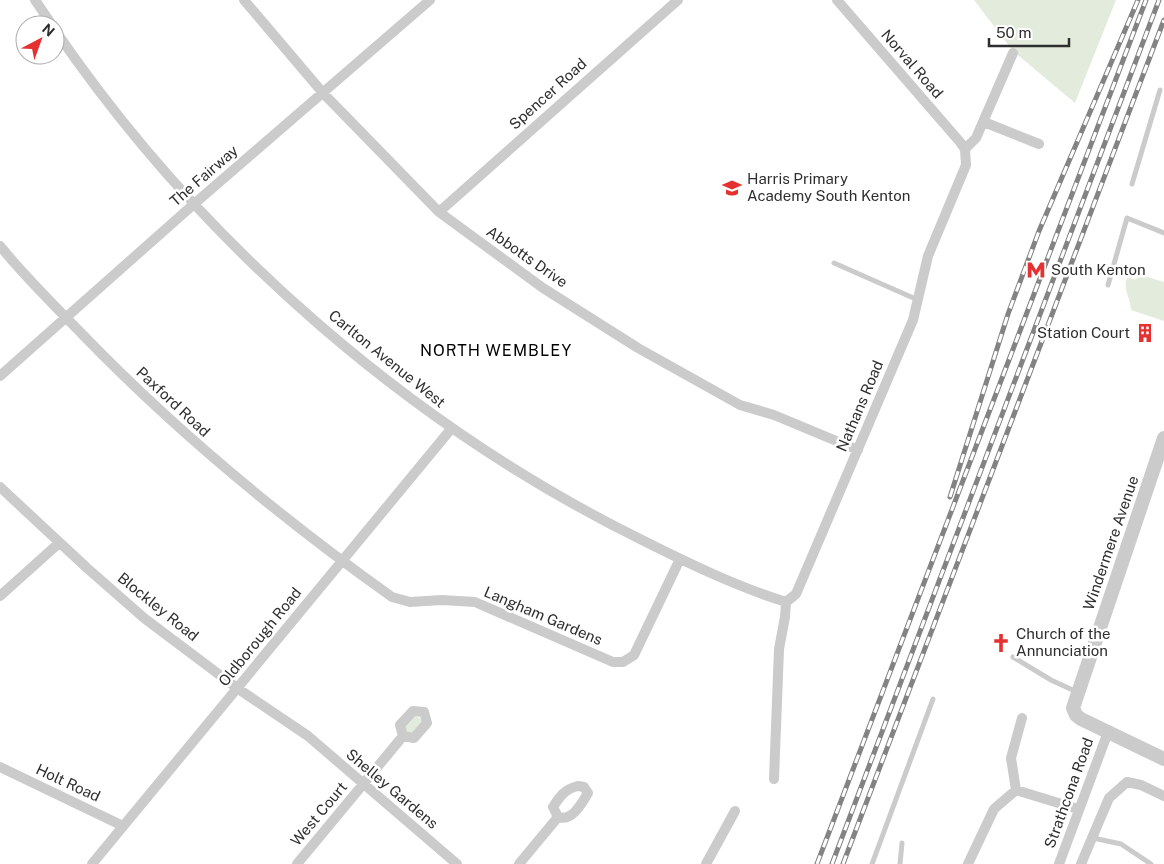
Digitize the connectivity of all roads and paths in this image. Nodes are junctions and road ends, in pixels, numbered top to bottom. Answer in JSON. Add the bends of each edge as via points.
{"nodes":[{"id":1,"x":35,"y":0,"type":"edge"},
{"id":2,"x":244,"y":0,"type":"edge"},
{"id":3,"x":430,"y":0,"type":"edge"},
{"id":4,"x":678,"y":0,"type":"edge"},
{"id":5,"x":837,"y":0,"type":"edge"},
{"id":6,"x":45,"y":15,"type":"edge"},
{"id":7,"x":65,"y":43,"type":"edge"},
{"id":8,"x":1013,"y":53,"type":"dead end"},
{"id":9,"x":1160,"y":90,"type":"dead end"},
{"id":10,"x":322,"y":93,"type":"junction"},
{"id":11,"x":984,"y":122,"type":"junction"},
{"id":12,"x":1040,"y":144,"type":"dead end"},
{"id":13,"x":965,"y":149,"type":"junction"},
{"id":14,"x":1132,"y":184,"type":"dead end"},
{"id":15,"x":194,"y":204,"type":"junction"},
{"id":16,"x":439,"y":212,"type":"junction"},
{"id":17,"x":1164,"y":233,"type":"edge"},
{"id":18,"x":0,"y":246,"type":"edge"},
{"id":19,"x":834,"y":263,"type":"dead end"},
{"id":20,"x":1108,"y":285,"type":"dead end"},
{"id":21,"x":918,"y":300,"type":"junction"},
{"id":22,"x":66,"y":318,"type":"junction"},
{"id":23,"x":0,"y":376,"type":"edge"},
{"id":24,"x":451,"y":429,"type":"junction"},
{"id":25,"x":1164,"y":438,"type":"edge"},
{"id":26,"x":858,"y":450,"type":"junction"},
{"id":27,"x":0,"y":488,"type":"edge"},
{"id":28,"x":59,"y":543,"type":"junction"},
{"id":29,"x":680,"y":559,"type":"junction"},
{"id":30,"x":342,"y":561,"type":"junction"},
{"id":31,"x":0,"y":596,"type":"edge"},
{"id":32,"x":786,"y":602,"type":"junction"},
{"id":33,"x":1013,"y":657,"type":"dead end"},
{"id":34,"x":237,"y":688,"type":"junction"},
{"id":35,"x":1078,"y":692,"type":"junction"},
{"id":36,"x":933,"y":699,"type":"dead end"},
{"id":37,"x":1022,"y":718,"type":"dead end"},
{"id":38,"x":1108,"y":732,"type":"junction"},
{"id":39,"x":308,"y":736,"type":"joint"},
{"id":40,"x":403,"y":736,"type":"dead end"},
{"id":41,"x":1164,"y":758,"type":"edge"},
{"id":42,"x":0,"y":767,"type":"edge"},
{"id":43,"x":774,"y":779,"type":"dead end"},
{"id":44,"x":363,"y":785,"type":"junction"},
{"id":45,"x":1016,"y":790,"type":"junction"},
{"id":46,"x":1164,"y":796,"type":"edge"},
{"id":47,"x":1078,"y":809,"type":"junction"},
{"id":48,"x":735,"y":811,"type":"dead end"},
{"id":49,"x":558,"y":817,"type":"dead end"},
{"id":50,"x":123,"y":826,"type":"junction"},
{"id":51,"x":1093,"y":838,"type":"junction"},
{"id":52,"x":902,"y":843,"type":"dead end"},
{"id":53,"x":92,"y":864,"type":"edge"},
{"id":54,"x":297,"y":864,"type":"edge"},
{"id":55,"x":457,"y":864,"type":"edge"},
{"id":56,"x":519,"y":864,"type":"edge"},
{"id":57,"x":706,"y":864,"type":"edge"},
{"id":58,"x":872,"y":864,"type":"edge"},
{"id":59,"x":900,"y":864,"type":"edge"},
{"id":60,"x":968,"y":864,"type":"edge"},
{"id":61,"x":1059,"y":864,"type":"edge"},
{"id":62,"x":1081,"y":864,"type":"edge"},
{"id":63,"x":1151,"y":864,"type":"edge"}],
"edges":[{"from":1,"to":6,"type":"street"},
{"from":2,"to":10,"type":"street","name":"Abbotts Drive"},
{"from":3,"to":10,"type":"street","name":"The Fairway"},
{"from":4,"to":16,"type":"street","name":"Spencer Road"},
{"from":5,"to":13,"type":"street","name":"Norval Road"},
{"from":7,"to":15,"type":"street","name":"Carlton Avenue West","via":[[124,123]]},
{"from":8,"to":11,"type":"street"},
{"from":9,"to":14,"type":"lane"},
{"from":10,"to":15,"type":"street","name":"The Fairway"},
{"from":10,"to":16,"type":"street","name":"Abbotts Drive"},
{"from":11,"to":12,"type":"street"},
{"from":11,"to":13,"type":"street","via":[[976,138]]},
{"from":13,"to":21,"type":"street","name":"Nathans Road","via":[[966,165],[928,256]]},
{"from":15,"to":22,"type":"street","name":"The Fairway"},
{"from":15,"to":24,"type":"street","name":"Carlton Avenue West","via":[[298,306]]},
{"from":16,"to":26,"type":"street","name":"Abbotts Drive","via":[[544,288],[638,348],[740,405],[774,415]]},
{"from":17,"to":20,"type":"lane","via":[[1126,218]]},
{"from":18,"to":22,"type":"street","name":"Paxford Road"},
{"from":19,"to":21,"type":"lane"},
{"from":21,"to":26,"type":"street","name":"Nathans Road","via":[[913,320]]},
{"from":22,"to":23,"type":"street","name":"The Fairway"},
{"from":22,"to":30,"type":"street","name":"Paxford Road","via":[[128,381],[242,484]]},
{"from":24,"to":29,"type":"street","name":"Carlton Avenue West","via":[[546,490]]},
{"from":24,"to":30,"type":"street","name":"Oldborough Road"},
{"from":25,"to":35,"type":"street","name":"Windermere Avenue"},
{"from":26,"to":32,"type":"street","name":"Nathans Road","via":[[796,594]]},
{"from":27,"to":28,"type":"street","name":"Blockley Road"},
{"from":28,"to":31,"type":"street"},
{"from":28,"to":34,"type":"street","name":"Blockley Road","via":[[144,618]]},
{"from":29,"to":30,"type":"street","name":"Langham Gardens","via":[[634,655],[624,662],[613,662],[475,602],[410,602],[392,597]]},
{"from":29,"to":32,"type":"street","name":"Carlton Avenue West"},
{"from":30,"to":34,"type":"street","name":"Oldborough Road"},
{"from":32,"to":43,"type":"street","name":"Nathans Road","via":[[779,649]]},
{"from":33,"to":35,"type":"lane"},
{"from":34,"to":39,"type":"street","name":"Blockley Road"},
{"from":34,"to":50,"type":"street","name":"Oldborough Road"},
{"from":35,"to":38,"type":"street","name":"Windermere Avenue","via":[[1073,708],[1076,715]]},
{"from":36,"to":58,"type":"lane"},
{"from":37,"to":45,"type":"street","via":[[1011,758]]},
{"from":38,"to":41,"type":"street"},
{"from":38,"to":47,"type":"street","name":"Strathcona Road"},
{"from":39,"to":44,"type":"street","name":"Shelley Gardens"},
{"from":40,"to":44,"type":"street","name":"West Court"},
{"from":42,"to":50,"type":"street","name":"Holt Road"},
{"from":44,"to":54,"type":"street","name":"West Court"},
{"from":44,"to":55,"type":"street","name":"Shelley Gardens"},
{"from":45,"to":47,"type":"street"},
{"from":45,"to":60,"type":"street","via":[[994,809]]},
{"from":46,"to":51,"type":"street","via":[[1127,782],[1109,798]]},
{"from":47,"to":61,"type":"street","name":"Strathcona Road"},
{"from":48,"to":57,"type":"street"},
{"from":49,"to":56,"type":"street"},
{"from":50,"to":53,"type":"street","name":"Oldborough Road"},
{"from":51,"to":62,"type":"street"},
{"from":51,"to":63,"type":"lane","via":[[1122,844]]},
{"from":52,"to":59,"type":"lane"}]}
